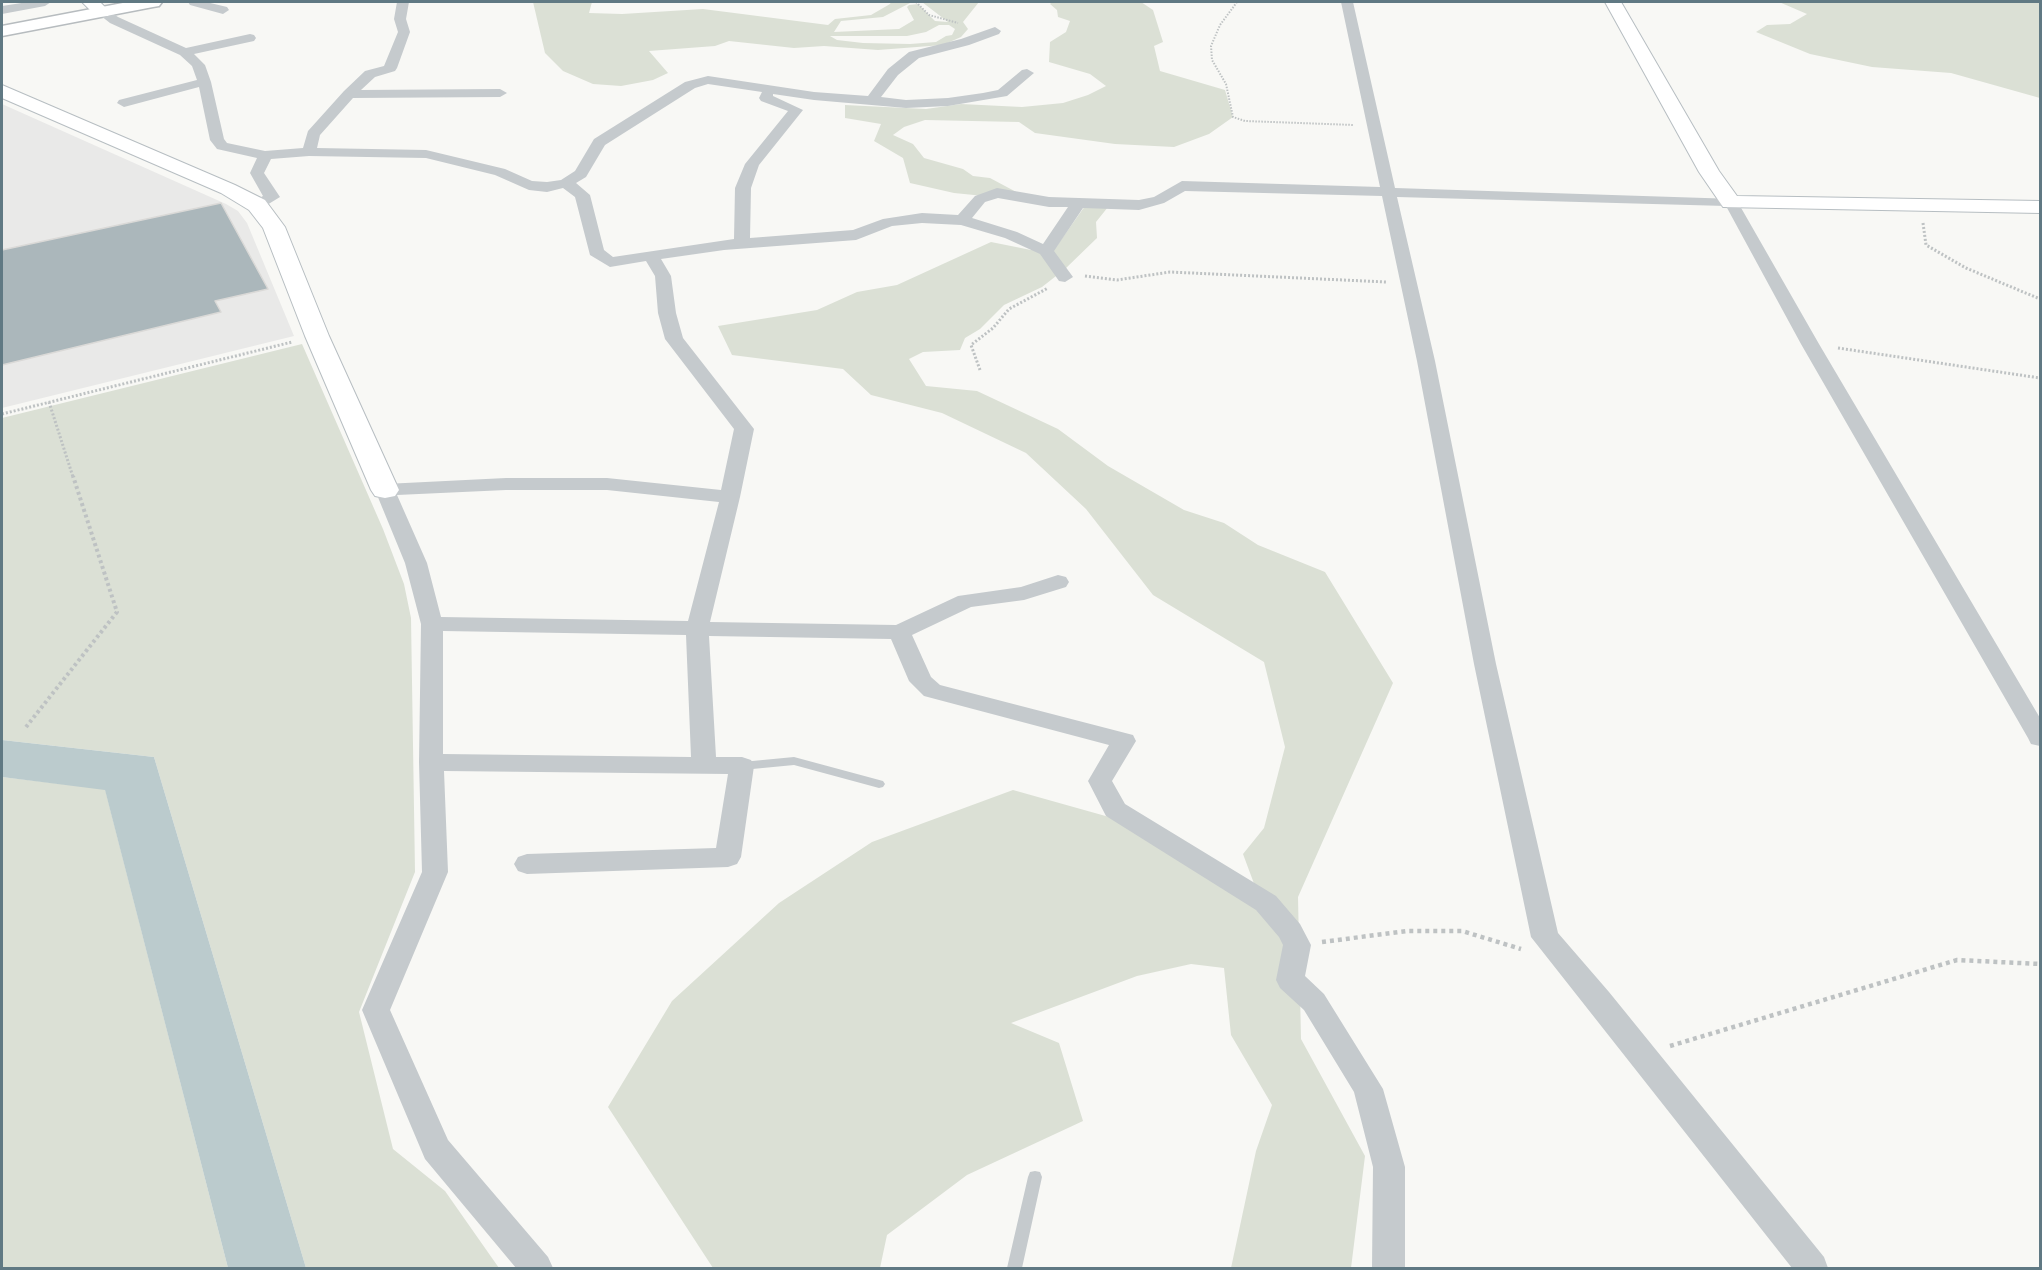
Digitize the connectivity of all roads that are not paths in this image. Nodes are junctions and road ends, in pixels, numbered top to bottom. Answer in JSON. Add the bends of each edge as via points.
{"nodes":[{"id":1,"x":45,"y":2,"type":"edge"},
{"id":2,"x":153,"y":2,"type":"edge"},
{"id":3,"x":194,"y":2,"type":"edge"},
{"id":4,"x":403,"y":2,"type":"edge"},
{"id":5,"x":1347,"y":2,"type":"edge"},
{"id":6,"x":1613,"y":2,"type":"edge"},
{"id":7,"x":96,"y":7,"type":"edge"},
{"id":8,"x":2,"y":10,"type":"edge"},
{"id":9,"x":223,"y":10,"type":"dead end"},
{"id":10,"x":2,"y":31,"type":"edge"},
{"id":11,"x":995,"y":31,"type":"dead end"},
{"id":12,"x":250,"y":38,"type":"dead end"},
{"id":13,"x":185,"y":52,"type":"junction"},
{"id":14,"x":1027,"y":73,"type":"dead end"},
{"id":15,"x":204,"y":82,"type":"junction"},
{"id":16,"x":768,"y":88,"type":"junction"},
{"id":17,"x":2,"y":91,"type":"edge"},
{"id":18,"x":500,"y":93,"type":"dead end"},
{"id":19,"x":349,"y":94,"type":"junction"},
{"id":20,"x":872,"y":100,"type":"junction"},
{"id":21,"x":124,"y":103,"type":"dead end"},
{"id":22,"x":309,"y":152,"type":"junction"},
{"id":23,"x":265,"y":155,"type":"junction"},
{"id":24,"x":566,"y":183,"type":"junction"},
{"id":25,"x":1389,"y":193,"type":"junction"},
{"id":26,"x":1731,"y":202,"type":"junction"},
{"id":27,"x":1078,"y":203,"type":"junction"},
{"id":28,"x":257,"y":205,"type":"junction"},
{"id":29,"x":2040,"y":207,"type":"edge"},
{"id":30,"x":962,"y":220,"type":"junction"},
{"id":31,"x":742,"y":243,"type":"junction"},
{"id":32,"x":1046,"y":251,"type":"junction"},
{"id":33,"x":652,"y":257,"type":"junction"},
{"id":34,"x":1065,"y":277,"type":"road end"},
{"id":35,"x":385,"y":490,"type":"junction"},
{"id":36,"x":730,"y":497,"type":"junction"},
{"id":37,"x":1058,"y":582,"type":"dead end"},
{"id":38,"x":432,"y":624,"type":"junction"},
{"id":39,"x":697,"y":630,"type":"junction"},
{"id":40,"x":899,"y":632,"type":"junction"},
{"id":41,"x":2040,"y":738,"type":"edge"},
{"id":42,"x":431,"y":762,"type":"junction"},
{"id":43,"x":704,"y":765,"type":"junction"},
{"id":44,"x":742,"y":766,"type":"junction"},
{"id":45,"x":879,"y":784,"type":"dead end"},
{"id":46,"x":527,"y":864,"type":"dead end"},
{"id":47,"x":1035,"y":1178,"type":"dead end"},
{"id":48,"x":536,"y":1269,"type":"edge"},
{"id":49,"x":1014,"y":1269,"type":"edge"},
{"id":50,"x":1389,"y":1269,"type":"edge"},
{"id":51,"x":1812,"y":1269,"type":"edge"}],
"edges":[{"from":1,"to":8,"type":"street"},
{"from":2,"to":7,"type":"highway"},
{"from":3,"to":9,"type":"street"},
{"from":4,"to":19,"type":"street","via":[[400,19],[404,32],[390,68],[370,74]]},
{"from":5,"to":25,"type":"street"},
{"from":6,"to":26,"type":"street","via":[[1709,172]]},
{"from":7,"to":10,"type":"highway"},
{"from":7,"to":13,"type":"street","via":[[114,20]]},
{"from":11,"to":20,"type":"street","via":[[914,55],[892,72]]},
{"from":12,"to":13,"type":"street"},
{"from":13,"to":15,"type":"street","via":[[198,65]]},
{"from":14,"to":20,"type":"street","via":[[1002,93],[983,97],[906,104]]},
{"from":15,"to":21,"type":"street"},
{"from":15,"to":23,"type":"street","via":[[217,140],[222,146]]},
{"from":16,"to":20,"type":"street"},
{"from":16,"to":24,"type":"street","via":[[708,80],[690,85],[599,142],[581,174]]},
{"from":16,"to":31,"type":"street","via":[[766,98],[795,110],[752,164],[743,188]]},
{"from":17,"to":28,"type":"street"},
{"from":18,"to":19,"type":"street"},
{"from":19,"to":22,"type":"street","via":[[313,134]]},
{"from":22,"to":23,"type":"street"},
{"from":22,"to":24,"type":"street","via":[[426,154],[500,172],[529,186],[547,188]]},
{"from":23,"to":28,"type":"street","via":[[257,173],[272,197]]},
{"from":24,"to":33,"type":"street","via":[[582,195],[596,252],[610,262]]},
{"from":25,"to":26,"type":"street"},
{"from":25,"to":27,"type":"street","via":[[1182,186],[1159,200],[1139,205]]},
{"from":25,"to":51,"type":"street","via":[[1545,937]]},
{"from":26,"to":29,"type":"street"},
{"from":26,"to":41,"type":"street"},
{"from":27,"to":30,"type":"street","via":[[997,193],[980,200]]},
{"from":27,"to":32,"type":"street"},
{"from":28,"to":35,"type":"street","via":[[274,227]]},
{"from":30,"to":31,"type":"street","via":[[922,218],[889,222],[856,235]]},
{"from":30,"to":32,"type":"street"},
{"from":31,"to":33,"type":"street"},
{"from":32,"to":34,"type":"street"},
{"from":33,"to":36,"type":"street","via":[[663,276],[674,339],[744,429]]},
{"from":35,"to":36,"type":"street","via":[[607,484]]},
{"from":35,"to":38,"type":"street","via":[[416,563]]},
{"from":36,"to":39,"type":"street"},
{"from":37,"to":40,"type":"street","via":[[1024,594],[966,601]]},
{"from":38,"to":39,"type":"street"},
{"from":38,"to":42,"type":"street"},
{"from":39,"to":40,"type":"street"},
{"from":39,"to":43,"type":"street"},
{"from":40,"to":50,"type":"street","via":[[921,681],[932,691],[1124,741],[1100,781],[1115,810],[1266,903],[1290,931],[1296,945],[1290,980],[1314,1002],[1368,1089],[1389,1167]]},
{"from":42,"to":43,"type":"street"},
{"from":42,"to":48,"type":"street","via":[[435,872],[376,1010],[436,1149]]},
{"from":43,"to":44,"type":"street"},
{"from":44,"to":45,"type":"lane","via":[[794,761]]},
{"from":44,"to":46,"type":"street","via":[[728,857]]},
{"from":47,"to":49,"type":"lane"}]}
